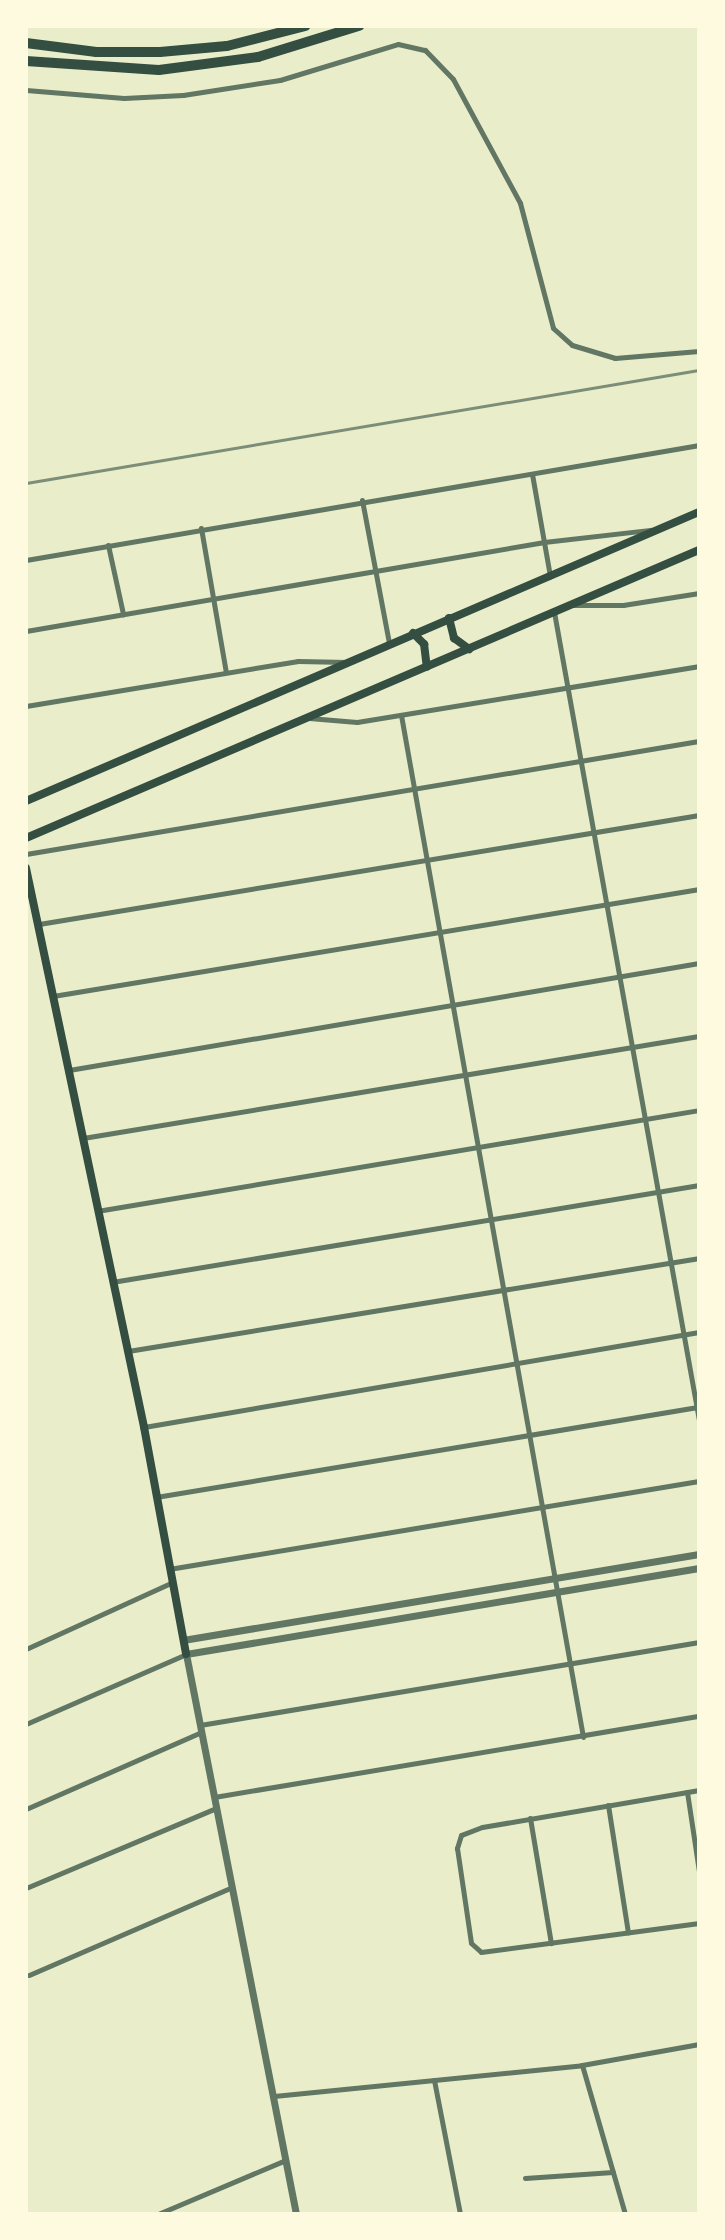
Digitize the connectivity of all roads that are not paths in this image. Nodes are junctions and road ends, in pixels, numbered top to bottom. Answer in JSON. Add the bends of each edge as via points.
{"nodes":[{"id":1,"x":305,"y":26,"type":"edge"},
{"id":2,"x":359,"y":26,"type":"edge"},
{"id":3,"x":26,"y":43,"type":"edge"},
{"id":4,"x":26,"y":61,"type":"edge"},
{"id":5,"x":26,"y":90,"type":"edge"},
{"id":6,"x":699,"y":351,"type":"edge"},
{"id":7,"x":699,"y":445,"type":"edge"},
{"id":8,"x":532,"y":474,"type":"junction"},
{"id":9,"x":362,"y":500,"type":"junction"},
{"id":10,"x":699,"y":512,"type":"edge"},
{"id":11,"x":201,"y":528,"type":"junction"},
{"id":12,"x":659,"y":529,"type":"junction"},
{"id":13,"x":544,"y":542,"type":"junction"},
{"id":14,"x":108,"y":545,"type":"junction"},
{"id":15,"x":699,"y":550,"type":"edge"},
{"id":16,"x":26,"y":560,"type":"edge"},
{"id":17,"x":377,"y":572,"type":"junction"},
{"id":18,"x":550,"y":576,"type":"junction"},
{"id":19,"x":699,"y":593,"type":"edge"},
{"id":20,"x":213,"y":600,"type":"junction"},
{"id":21,"x":572,"y":604,"type":"junction"},
{"id":22,"x":554,"y":612,"type":"junction"},
{"id":23,"x":123,"y":614,"type":"junction"},
{"id":24,"x":449,"y":618,"type":"junction"},
{"id":25,"x":26,"y":631,"type":"edge"},
{"id":26,"x":413,"y":633,"type":"junction"},
{"id":27,"x":389,"y":643,"type":"junction"},
{"id":28,"x":469,"y":649,"type":"junction"},
{"id":29,"x":348,"y":662,"type":"junction"},
{"id":30,"x":699,"y":666,"type":"edge"},
{"id":31,"x":427,"y":667,"type":"junction"},
{"id":32,"x":226,"y":672,"type":"junction"},
{"id":33,"x":570,"y":689,"type":"junction"},
{"id":34,"x":26,"y":706,"type":"edge"},
{"id":35,"x":401,"y":715,"type":"junction"},
{"id":36,"x":309,"y":718,"type":"junction"},
{"id":37,"x":699,"y":741,"type":"edge"},
{"id":38,"x":583,"y":761,"type":"junction"},
{"id":39,"x":413,"y":787,"type":"junction"},
{"id":40,"x":26,"y":801,"type":"edge"},
{"id":41,"x":699,"y":815,"type":"edge"},
{"id":42,"x":596,"y":833,"type":"junction"},
{"id":43,"x":26,"y":838,"type":"edge"},
{"id":44,"x":26,"y":854,"type":"edge"},
{"id":45,"x":427,"y":858,"type":"junction"},
{"id":46,"x":26,"y":868,"type":"edge"},
{"id":47,"x":699,"y":889,"type":"edge"},
{"id":48,"x":607,"y":905,"type":"junction"},
{"id":49,"x":39,"y":924,"type":"junction"},
{"id":50,"x":439,"y":931,"type":"junction"},
{"id":51,"x":699,"y":963,"type":"edge"},
{"id":52,"x":618,"y":976,"type":"junction"},
{"id":53,"x":53,"y":996,"type":"junction"},
{"id":54,"x":451,"y":1006,"type":"junction"},
{"id":55,"x":699,"y":1036,"type":"edge"},
{"id":56,"x":631,"y":1048,"type":"junction"},
{"id":57,"x":68,"y":1070,"type":"junction"},
{"id":58,"x":465,"y":1076,"type":"junction"},
{"id":59,"x":699,"y":1110,"type":"edge"},
{"id":60,"x":643,"y":1120,"type":"junction"},
{"id":61,"x":82,"y":1138,"type":"junction"},
{"id":62,"x":478,"y":1150,"type":"junction"},
{"id":63,"x":699,"y":1185,"type":"edge"},
{"id":64,"x":658,"y":1192,"type":"junction"},
{"id":65,"x":97,"y":1211,"type":"junction"},
{"id":66,"x":488,"y":1219,"type":"junction"},
{"id":67,"x":699,"y":1258,"type":"edge"},
{"id":68,"x":671,"y":1262,"type":"junction"},
{"id":69,"x":111,"y":1282,"type":"junction"},
{"id":70,"x":503,"y":1289,"type":"junction"},
{"id":71,"x":699,"y":1332,"type":"edge"},
{"id":72,"x":683,"y":1334,"type":"junction"},
{"id":73,"x":126,"y":1351,"type":"junction"},
{"id":74,"x":517,"y":1362,"type":"junction"},
{"id":75,"x":698,"y":1407,"type":"edge"},
{"id":76,"x":699,"y":1420,"type":"edge"},
{"id":77,"x":144,"y":1427,"type":"junction"},
{"id":78,"x":529,"y":1435,"type":"junction"},
{"id":79,"x":699,"y":1481,"type":"edge"},
{"id":80,"x":155,"y":1498,"type":"junction"},
{"id":81,"x":540,"y":1508,"type":"junction"},
{"id":82,"x":699,"y":1554,"type":"edge"},
{"id":83,"x":699,"y":1568,"type":"edge"},
{"id":84,"x":168,"y":1569,"type":"junction"},
{"id":85,"x":555,"y":1577,"type":"junction"},
{"id":86,"x":171,"y":1583,"type":"junction"},
{"id":87,"x":558,"y":1591,"type":"junction"},
{"id":88,"x":183,"y":1640,"type":"junction"},
{"id":89,"x":699,"y":1642,"type":"edge"},
{"id":90,"x":26,"y":1649,"type":"edge"},
{"id":91,"x":186,"y":1654,"type":"junction"},
{"id":92,"x":569,"y":1661,"type":"junction"},
{"id":93,"x":699,"y":1716,"type":"edge"},
{"id":94,"x":26,"y":1724,"type":"edge"},
{"id":95,"x":200,"y":1729,"type":"junction"},
{"id":96,"x":583,"y":1737,"type":"junction"},
{"id":97,"x":699,"y":1790,"type":"edge"},
{"id":98,"x":687,"y":1792,"type":"junction"},
{"id":99,"x":214,"y":1797,"type":"junction"},
{"id":100,"x":608,"y":1805,"type":"junction"},
{"id":101,"x":216,"y":1808,"type":"junction"},
{"id":102,"x":26,"y":1809,"type":"edge"},
{"id":103,"x":530,"y":1818,"type":"junction"},
{"id":104,"x":699,"y":1871,"type":"edge"},
{"id":105,"x":233,"y":1887,"type":"junction"},
{"id":106,"x":26,"y":1888,"type":"edge"},
{"id":107,"x":699,"y":1923,"type":"edge"},
{"id":108,"x":628,"y":1932,"type":"junction"},
{"id":109,"x":551,"y":1943,"type":"junction"},
{"id":110,"x":29,"y":1975,"type":"dead end"},
{"id":111,"x":699,"y":2044,"type":"edge"},
{"id":112,"x":582,"y":2065,"type":"junction"},
{"id":113,"x":434,"y":2080,"type":"junction"},
{"id":114,"x":274,"y":2096,"type":"junction"},
{"id":115,"x":287,"y":2160,"type":"junction"},
{"id":116,"x":613,"y":2172,"type":"junction"},
{"id":117,"x":525,"y":2178,"type":"dead end"},
{"id":118,"x":180,"y":2205,"type":"junction"},
{"id":119,"x":158,"y":2214,"type":"edge"},
{"id":120,"x":182,"y":2214,"type":"edge"},
{"id":121,"x":296,"y":2214,"type":"edge"},
{"id":122,"x":460,"y":2214,"type":"edge"},
{"id":123,"x":625,"y":2214,"type":"edge"}],
"edges":[{"from":1,"to":3,"type":"highway","via":[[227,46],[160,52],[96,52]]},
{"from":2,"to":4,"type":"highway","via":[[258,57],[159,70]]},
{"from":5,"to":6,"type":"street","via":[[124,98],[183,95],[280,80],[398,44],[425,50],[453,79],[520,203],[553,328],[572,345],[615,358]]},
{"from":7,"to":8,"type":"street"},
{"from":8,"to":9,"type":"street"},
{"from":8,"to":13,"type":"street"},
{"from":9,"to":11,"type":"street"},
{"from":9,"to":17,"type":"street"},
{"from":10,"to":12,"type":"main road"},
{"from":11,"to":14,"type":"street"},
{"from":11,"to":20,"type":"street"},
{"from":12,"to":13,"type":"street"},
{"from":12,"to":18,"type":"main road"},
{"from":13,"to":17,"type":"street"},
{"from":13,"to":18,"type":"street"},
{"from":14,"to":16,"type":"street"},
{"from":14,"to":23,"type":"street"},
{"from":15,"to":21,"type":"main road"},
{"from":17,"to":20,"type":"street"},
{"from":17,"to":27,"type":"street"},
{"from":18,"to":24,"type":"main road"},
{"from":19,"to":21,"type":"street","via":[[623,605]]},
{"from":20,"to":23,"type":"street"},
{"from":20,"to":32,"type":"street"},
{"from":21,"to":22,"type":"main road"},
{"from":22,"to":28,"type":"main road"},
{"from":22,"to":33,"type":"street"},
{"from":23,"to":25,"type":"street"},
{"from":24,"to":26,"type":"main road"},
{"from":24,"to":28,"type":"main road","via":[[454,638]]},
{"from":26,"to":27,"type":"main road"},
{"from":26,"to":31,"type":"main road","via":[[424,644]]},
{"from":27,"to":29,"type":"main road"},
{"from":28,"to":31,"type":"main road"},
{"from":29,"to":32,"type":"street","via":[[324,659]]},
{"from":29,"to":40,"type":"main road"},
{"from":30,"to":33,"type":"street"},
{"from":31,"to":36,"type":"main road"},
{"from":32,"to":34,"type":"street"},
{"from":33,"to":35,"type":"street"},
{"from":33,"to":38,"type":"street"},
{"from":35,"to":36,"type":"street","via":[[340,724]]},
{"from":35,"to":39,"type":"street"},
{"from":36,"to":43,"type":"main road"},
{"from":37,"to":38,"type":"street"},
{"from":38,"to":39,"type":"street"},
{"from":38,"to":42,"type":"street"},
{"from":39,"to":44,"type":"street"},
{"from":39,"to":45,"type":"street"},
{"from":41,"to":42,"type":"street"},
{"from":42,"to":45,"type":"street"},
{"from":42,"to":48,"type":"street"},
{"from":45,"to":49,"type":"street"},
{"from":45,"to":50,"type":"street"},
{"from":46,"to":49,"type":"main road"},
{"from":47,"to":48,"type":"street"},
{"from":48,"to":50,"type":"street"},
{"from":48,"to":52,"type":"street"},
{"from":49,"to":53,"type":"main road"},
{"from":50,"to":53,"type":"street"},
{"from":50,"to":54,"type":"street"},
{"from":51,"to":52,"type":"street"},
{"from":52,"to":54,"type":"street"},
{"from":52,"to":56,"type":"street"},
{"from":53,"to":57,"type":"main road"},
{"from":54,"to":57,"type":"street"},
{"from":54,"to":58,"type":"street"},
{"from":55,"to":56,"type":"street"},
{"from":56,"to":58,"type":"street"},
{"from":56,"to":60,"type":"street"},
{"from":57,"to":61,"type":"main road"},
{"from":58,"to":61,"type":"street"},
{"from":58,"to":62,"type":"street"},
{"from":59,"to":60,"type":"street"},
{"from":60,"to":62,"type":"street"},
{"from":60,"to":64,"type":"street"},
{"from":61,"to":65,"type":"main road"},
{"from":62,"to":65,"type":"street"},
{"from":62,"to":66,"type":"street"},
{"from":63,"to":64,"type":"street"},
{"from":64,"to":66,"type":"street"},
{"from":64,"to":68,"type":"street"},
{"from":65,"to":69,"type":"main road"},
{"from":66,"to":69,"type":"street"},
{"from":66,"to":70,"type":"street"},
{"from":67,"to":68,"type":"street"},
{"from":68,"to":70,"type":"street"},
{"from":68,"to":72,"type":"street"},
{"from":69,"to":73,"type":"main road"},
{"from":70,"to":73,"type":"street"},
{"from":70,"to":74,"type":"street"},
{"from":71,"to":72,"type":"street"},
{"from":72,"to":74,"type":"street"},
{"from":72,"to":75,"type":"street"},
{"from":73,"to":77,"type":"main road"},
{"from":74,"to":77,"type":"street"},
{"from":74,"to":78,"type":"street"},
{"from":75,"to":76,"type":"street"},
{"from":75,"to":78,"type":"street"},
{"from":77,"to":80,"type":"main road"},
{"from":78,"to":80,"type":"street"},
{"from":78,"to":81,"type":"street"},
{"from":79,"to":81,"type":"street"},
{"from":80,"to":84,"type":"main road"},
{"from":81,"to":84,"type":"street"},
{"from":81,"to":85,"type":"street"},
{"from":82,"to":85,"type":"street"},
{"from":83,"to":87,"type":"street"},
{"from":84,"to":86,"type":"main road"},
{"from":85,"to":87,"type":"street"},
{"from":85,"to":88,"type":"street"},
{"from":86,"to":88,"type":"main road"},
{"from":86,"to":90,"type":"street"},
{"from":87,"to":91,"type":"street"},
{"from":87,"to":92,"type":"street"},
{"from":88,"to":91,"type":"main road"},
{"from":89,"to":92,"type":"street"},
{"from":91,"to":94,"type":"street"},
{"from":91,"to":95,"type":"street"},
{"from":92,"to":95,"type":"street"},
{"from":92,"to":96,"type":"street"},
{"from":93,"to":96,"type":"street"},
{"from":95,"to":99,"type":"street"},
{"from":95,"to":102,"type":"street"},
{"from":96,"to":99,"type":"street"},
{"from":97,"to":98,"type":"street"},
{"from":98,"to":100,"type":"street"},
{"from":98,"to":104,"type":"street"},
{"from":99,"to":101,"type":"street"},
{"from":100,"to":103,"type":"street"},
{"from":100,"to":108,"type":"street"},
{"from":101,"to":105,"type":"street"},
{"from":101,"to":106,"type":"street"},
{"from":103,"to":109,"type":"street"},
{"from":103,"to":109,"type":"street","via":[[461,1835],[458,1857],[468,1929],[474,1948],[481,1952]]},
{"from":105,"to":110,"type":"street"},
{"from":105,"to":114,"type":"street"},
{"from":107,"to":108,"type":"street"},
{"from":108,"to":109,"type":"street"},
{"from":111,"to":112,"type":"street"},
{"from":112,"to":113,"type":"street"},
{"from":112,"to":116,"type":"street"},
{"from":113,"to":114,"type":"street"},
{"from":113,"to":122,"type":"street"},
{"from":114,"to":115,"type":"street"},
{"from":115,"to":118,"type":"street"},
{"from":115,"to":121,"type":"street"},
{"from":116,"to":117,"type":"street"},
{"from":116,"to":123,"type":"street"},
{"from":118,"to":119,"type":"street"},
{"from":118,"to":120,"type":"street"}]}
